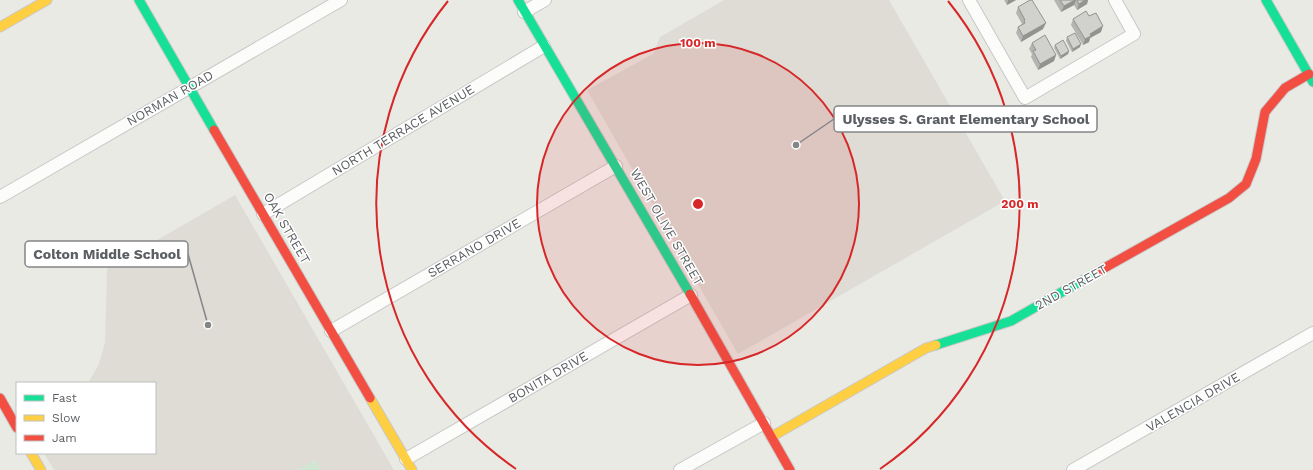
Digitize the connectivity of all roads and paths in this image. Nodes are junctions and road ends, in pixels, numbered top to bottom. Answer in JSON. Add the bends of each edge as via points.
{"nodes":[{"id":1,"x":47,"y":0,"type":"edge"},
{"id":2,"x":139,"y":0,"type":"edge"},
{"id":3,"x":341,"y":0,"type":"edge"},
{"id":4,"x":518,"y":0,"type":"edge"},
{"id":5,"x":545,"y":0,"type":"edge"},
{"id":6,"x":969,"y":0,"type":"edge"},
{"id":7,"x":1115,"y":0,"type":"edge"},
{"id":8,"x":1266,"y":0,"type":"edge"},
{"id":9,"x":524,"y":12,"type":"junction"},
{"id":10,"x":0,"y":27,"type":"edge"},
{"id":11,"x":544,"y":46,"type":"junction"},
{"id":12,"x":1311,"y":78,"type":"edge"},
{"id":13,"x":189,"y":87,"type":"junction"},
{"id":14,"x":616,"y":166,"type":"junction"},
{"id":15,"x":0,"y":197,"type":"edge"},
{"id":16,"x":263,"y":214,"type":"junction"},
{"id":17,"x":691,"y":295,"type":"junction"},
{"id":18,"x":331,"y":330,"type":"junction"},
{"id":19,"x":1313,"y":333,"type":"edge"},
{"id":20,"x":0,"y":398,"type":"edge"},
{"id":21,"x":764,"y":422,"type":"junction"},
{"id":22,"x":16,"y":426,"type":"edge"},
{"id":23,"x":771,"y":437,"type":"junction"},
{"id":24,"x":32,"y":454,"type":"edge"},
{"id":25,"x":406,"y":459,"type":"junction"},
{"id":26,"x":41,"y":470,"type":"edge"},
{"id":27,"x":412,"y":470,"type":"edge"},
{"id":28,"x":680,"y":470,"type":"edge"},
{"id":29,"x":790,"y":470,"type":"edge"},
{"id":30,"x":1073,"y":470,"type":"edge"}],
"edges":[{"from":1,"to":10,"type":"street"},
{"from":2,"to":13,"type":"street","name":"OAK STREET"},
{"from":3,"to":13,"type":"street","name":"NORMAN ROAD"},
{"from":4,"to":9,"type":"street","name":"WEST OLIVE STREET"},
{"from":5,"to":9,"type":"street"},
{"from":6,"to":7,"type":"street","via":[[1025,98],[1134,34]]},
{"from":8,"to":12,"type":"street"},
{"from":9,"to":11,"type":"street","name":"WEST OLIVE STREET"},
{"from":11,"to":14,"type":"street","name":"WEST OLIVE STREET"},
{"from":11,"to":16,"type":"street","name":"NORTH TERRACE AVENUE"},
{"from":12,"to":23,"type":"street","name":"2ND STREET","via":[[1285,88],[1265,112],[1256,159],[1246,184],[1229,198],[1011,321],[926,348]]},
{"from":13,"to":15,"type":"street","name":"NORMAN ROAD"},
{"from":13,"to":16,"type":"street","name":"OAK STREET"},
{"from":14,"to":17,"type":"street","name":"WEST OLIVE STREET"},
{"from":14,"to":18,"type":"street","name":"SERRANO DRIVE"},
{"from":16,"to":18,"type":"street","name":"OAK STREET"},
{"from":17,"to":21,"type":"street","name":"WEST OLIVE STREET"},
{"from":17,"to":25,"type":"street","name":"BONITA DRIVE"},
{"from":18,"to":25,"type":"street","name":"OAK STREET"},
{"from":19,"to":30,"type":"street","name":"VALENCIA DRIVE"},
{"from":20,"to":22,"type":"street"},
{"from":21,"to":23,"type":"street","name":"WEST OLIVE STREET"},
{"from":21,"to":28,"type":"street"},
{"from":23,"to":29,"type":"street","name":"WEST OLIVE STREET"},
{"from":24,"to":26,"type":"street"},
{"from":25,"to":27,"type":"street","name":"OAK STREET"}]}
